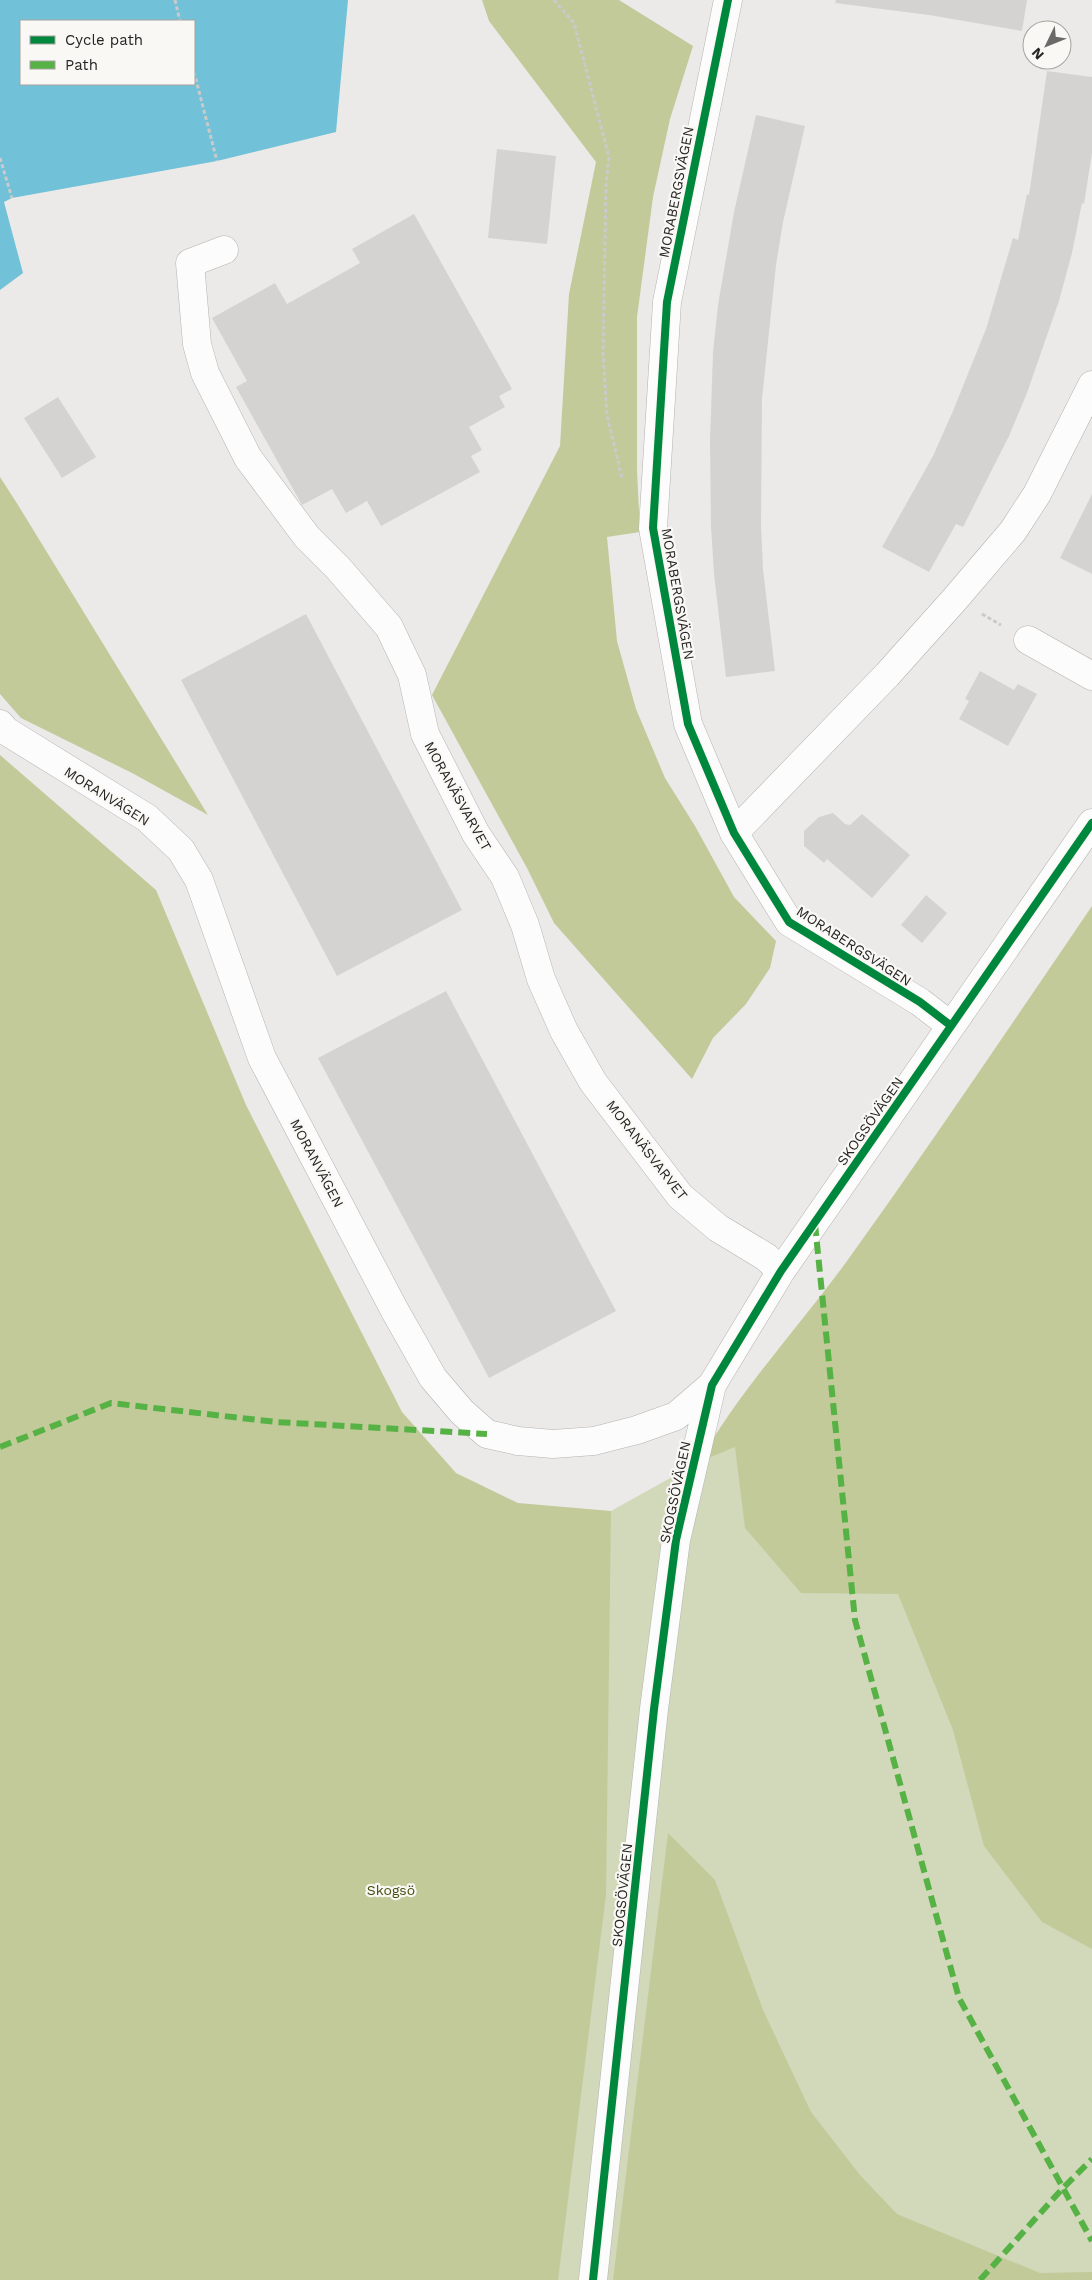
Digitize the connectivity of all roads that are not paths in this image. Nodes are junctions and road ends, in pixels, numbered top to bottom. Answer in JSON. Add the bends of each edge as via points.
{"nodes":[{"id":1,"x":728,"y":0,"type":"edge"},
{"id":2,"x":224,"y":250,"type":"dead end"},
{"id":3,"x":1092,"y":385,"type":"edge"},
{"id":4,"x":1028,"y":640,"type":"road end"},
{"id":5,"x":1092,"y":676,"type":"edge"},
{"id":6,"x":0,"y":724,"type":"edge"},
{"id":7,"x":1092,"y":823,"type":"edge"},
{"id":8,"x":734,"y":833,"type":"junction"},
{"id":9,"x":950,"y":1025,"type":"junction"},
{"id":10,"x":781,"y":1271,"type":"junction"},
{"id":11,"x":712,"y":1385,"type":"junction"},
{"id":12,"x":593,"y":2280,"type":"edge"}],
"edges":[{"from":1,"to":8,"type":"street","name":"MORABERGSVÄGEN","via":[[667,302],[653,528],[688,724]]},
{"from":2,"to":10,"type":"street","name":"MORANÄSVARVET","via":[[190,263],[197,344],[206,373],[248,458],[307,537],[389,627],[412,675],[425,734],[476,834],[505,877],[525,925],[541,980],[564,1031],[593,1082],[680,1196],[718,1228],[766,1257]]},
{"from":3,"to":8,"type":"street","via":[[1037,494],[1013,531],[886,674]]},
{"from":4,"to":5,"type":"street"},
{"from":6,"to":11,"type":"street","name":"MORANVÄGEN","via":[[66,770],[147,818],[181,850],[199,880],[262,1058],[395,1311],[433,1378],[462,1412],[488,1434],[518,1442],[594,1441],[676,1416]]},
{"from":7,"to":9,"type":"street","name":"SKOGSÖVÄGEN"},
{"from":8,"to":9,"type":"street","name":"MORABERGSVÄGEN","via":[[789,922],[920,1002]]},
{"from":9,"to":10,"type":"street","name":"SKOGSÖVÄGEN"},
{"from":10,"to":11,"type":"street","name":"SKOGSÖVÄGEN"},
{"from":11,"to":12,"type":"street","name":"SKOGSÖVÄGEN","via":[[676,1540],[654,1709]]}]}
